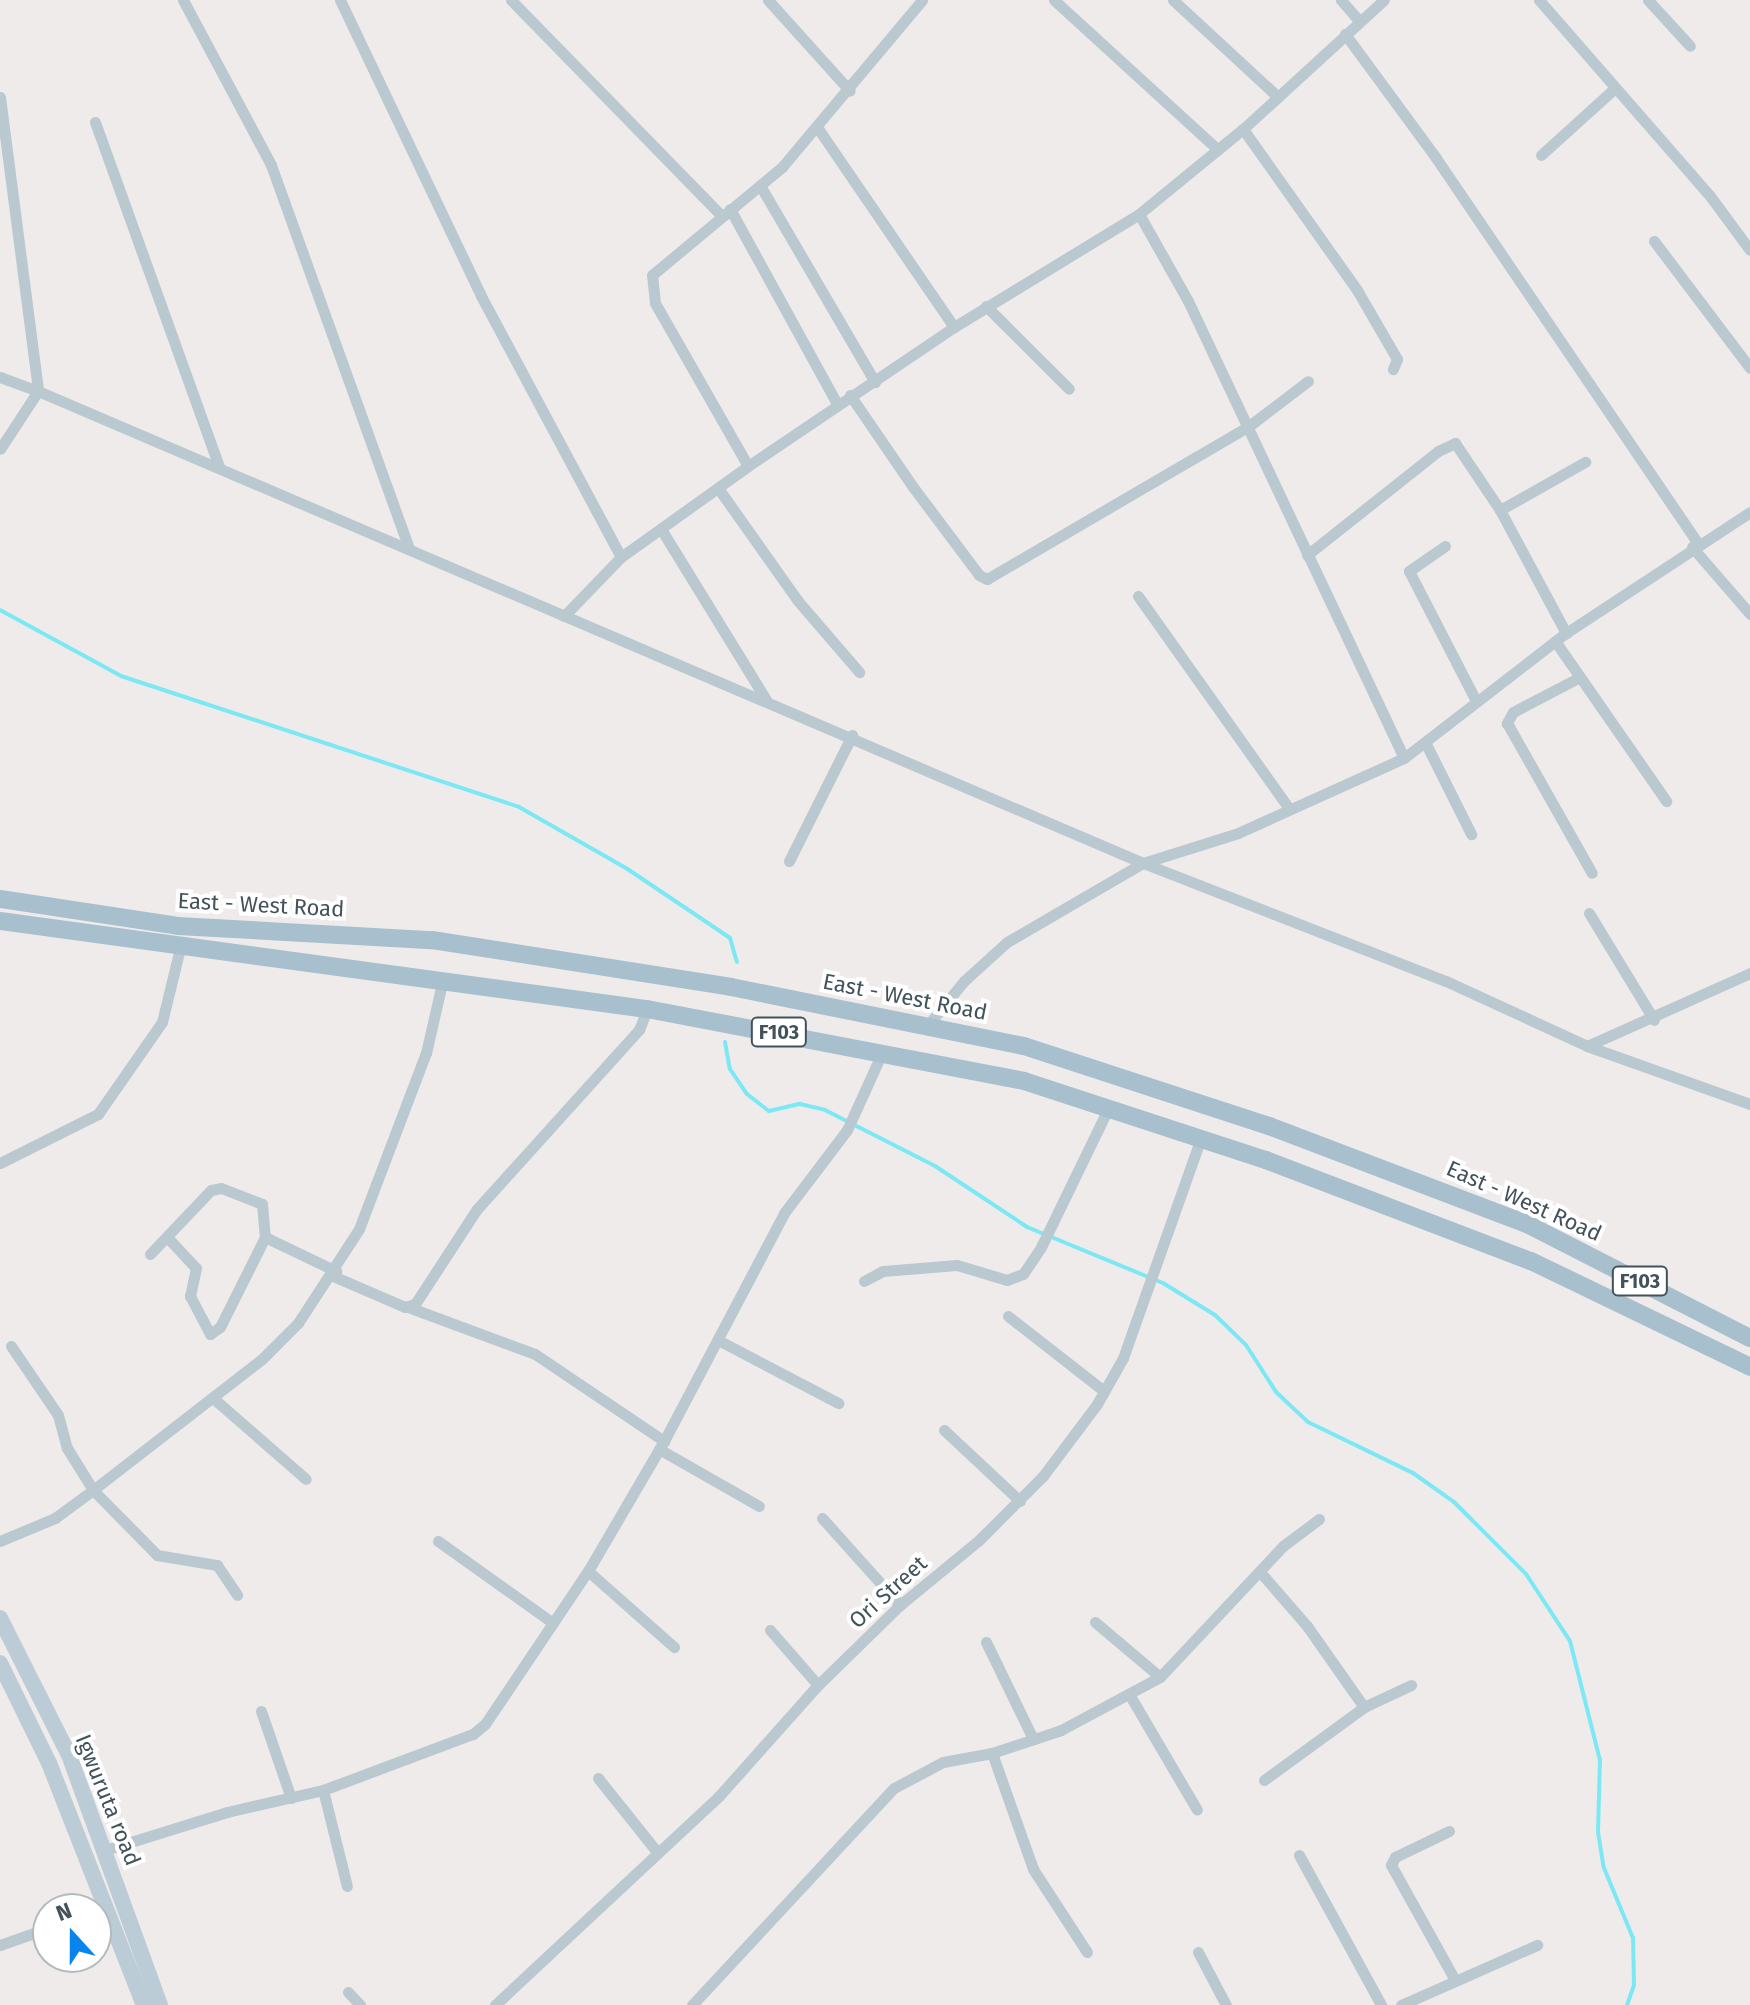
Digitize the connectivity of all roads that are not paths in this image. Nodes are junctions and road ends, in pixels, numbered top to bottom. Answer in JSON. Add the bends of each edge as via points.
{"nodes":[{"id":1,"x":183,"y":0,"type":"edge"},
{"id":2,"x":340,"y":0,"type":"edge"},
{"id":3,"x":511,"y":0,"type":"edge"},
{"id":4,"x":768,"y":0,"type":"edge"},
{"id":5,"x":922,"y":0,"type":"edge"},
{"id":6,"x":1054,"y":0,"type":"edge"},
{"id":7,"x":1173,"y":0,"type":"edge"},
{"id":8,"x":1341,"y":0,"type":"edge"},
{"id":9,"x":1384,"y":0,"type":"edge"},
{"id":10,"x":1539,"y":0,"type":"edge"},
{"id":11,"x":1648,"y":0,"type":"edge"},
{"id":12,"x":1359,"y":21,"type":"junction"},
{"id":13,"x":1345,"y":34,"type":"junction"},
{"id":14,"x":1690,"y":46,"type":"dead end"},
{"id":15,"x":1615,"y":88,"type":"junction"},
{"id":16,"x":850,"y":91,"type":"junction"},
{"id":17,"x":0,"y":97,"type":"edge"},
{"id":18,"x":1278,"y":97,"type":"junction"},
{"id":19,"x":95,"y":122,"type":"dead end"},
{"id":20,"x":817,"y":127,"type":"junction"},
{"id":21,"x":1243,"y":129,"type":"junction"},
{"id":22,"x":1218,"y":150,"type":"junction"},
{"id":23,"x":1541,"y":155,"type":"dead end"},
{"id":24,"x":4,"y":159,"type":"edge"},
{"id":25,"x":761,"y":187,"type":"junction"},
{"id":26,"x":726,"y":212,"type":"junction"},
{"id":27,"x":1139,"y":214,"type":"junction"},
{"id":28,"x":1654,"y":241,"type":"dead end"},
{"id":29,"x":1750,"y":250,"type":"edge"},
{"id":30,"x":986,"y":306,"type":"junction"},
{"id":31,"x":954,"y":327,"type":"junction"},
{"id":32,"x":1750,"y":368,"type":"edge"},
{"id":33,"x":1393,"y":369,"type":"dead end"},
{"id":34,"x":0,"y":377,"type":"edge"},
{"id":35,"x":1308,"y":381,"type":"dead end"},
{"id":36,"x":875,"y":382,"type":"junction"},
{"id":37,"x":1069,"y":389,"type":"dead end"},
{"id":38,"x":38,"y":391,"type":"junction"},
{"id":39,"x":850,"y":395,"type":"junction"},
{"id":40,"x":837,"y":404,"type":"junction"},
{"id":41,"x":1249,"y":426,"type":"junction"},
{"id":42,"x":2,"y":446,"type":"edge"},
{"id":43,"x":1585,"y":462,"type":"dead end"},
{"id":44,"x":748,"y":466,"type":"junction"},
{"id":45,"x":219,"y":467,"type":"junction"},
{"id":46,"x":718,"y":488,"type":"junction"},
{"id":47,"x":1500,"y":510,"type":"junction"},
{"id":48,"x":1750,"y":512,"type":"edge"},
{"id":49,"x":661,"y":529,"type":"junction"},
{"id":50,"x":408,"y":545,"type":"junction"},
{"id":51,"x":1695,"y":545,"type":"junction"},
{"id":52,"x":1445,"y":546,"type":"dead end"},
{"id":53,"x":1307,"y":555,"type":"junction"},
{"id":54,"x":621,"y":557,"type":"junction"},
{"id":55,"x":1138,"y":596,"type":"dead end"},
{"id":56,"x":1750,"y":614,"type":"edge"},
{"id":57,"x":564,"y":616,"type":"junction"},
{"id":58,"x":1566,"y":633,"type":"junction"},
{"id":59,"x":1555,"y":641,"type":"junction"},
{"id":60,"x":859,"y":672,"type":"dead end"},
{"id":61,"x":1578,"y":678,"type":"junction"},
{"id":62,"x":1476,"y":701,"type":"junction"},
{"id":63,"x":767,"y":702,"type":"junction"},
{"id":64,"x":852,"y":735,"type":"junction"},
{"id":65,"x":1426,"y":744,"type":"junction"},
{"id":66,"x":1404,"y":758,"type":"junction"},
{"id":67,"x":1666,"y":801,"type":"dead end"},
{"id":68,"x":1288,"y":807,"type":"junction"},
{"id":69,"x":1471,"y":834,"type":"dead end"},
{"id":70,"x":789,"y":861,"type":"dead end"},
{"id":71,"x":1143,"y":863,"type":"junction"},
{"id":72,"x":1592,"y":873,"type":"dead end"},
{"id":73,"x":0,"y":899,"type":"edge"},
{"id":74,"x":33,"y":904,"type":"junction"},
{"id":75,"x":1589,"y":913,"type":"dead end"},
{"id":76,"x":0,"y":921,"type":"edge"},
{"id":77,"x":34,"y":926,"type":"junction"},
{"id":78,"x":180,"y":948,"type":"junction"},
{"id":79,"x":1750,"y":973,"type":"edge"},
{"id":80,"x":442,"y":983,"type":"junction"},
{"id":81,"x":647,"y":1009,"type":"junction"},
{"id":82,"x":1654,"y":1020,"type":"junction"},
{"id":83,"x":928,"y":1025,"type":"junction"},
{"id":84,"x":1587,"y":1046,"type":"junction"},
{"id":85,"x":882,"y":1053,"type":"junction"},
{"id":86,"x":1750,"y":1104,"type":"edge"},
{"id":87,"x":1109,"y":1107,"type":"junction"},
{"id":88,"x":1201,"y":1138,"type":"junction"},
{"id":89,"x":0,"y":1163,"type":"edge"},
{"id":90,"x":167,"y":1237,"type":"junction"},
{"id":91,"x":265,"y":1237,"type":"junction"},
{"id":92,"x":150,"y":1254,"type":"dead end"},
{"id":93,"x":334,"y":1274,"type":"junction"},
{"id":94,"x":864,"y":1281,"type":"dead end"},
{"id":95,"x":408,"y":1307,"type":"junction"},
{"id":96,"x":1008,"y":1316,"type":"dead end"},
{"id":97,"x":1750,"y":1338,"type":"edge"},
{"id":98,"x":718,"y":1340,"type":"junction"},
{"id":99,"x":11,"y":1346,"type":"dead end"},
{"id":100,"x":1750,"y":1367,"type":"edge"},
{"id":101,"x":1104,"y":1391,"type":"junction"},
{"id":102,"x":213,"y":1398,"type":"junction"},
{"id":103,"x":838,"y":1403,"type":"dead end"},
{"id":104,"x":944,"y":1430,"type":"dead end"},
{"id":105,"x":662,"y":1445,"type":"junction"},
{"id":106,"x":306,"y":1479,"type":"dead end"},
{"id":107,"x":93,"y":1490,"type":"junction"},
{"id":108,"x":1020,"y":1501,"type":"junction"},
{"id":109,"x":759,"y":1506,"type":"dead end"},
{"id":110,"x":822,"y":1518,"type":"dead end"},
{"id":111,"x":1319,"y":1519,"type":"dead end"},
{"id":112,"x":0,"y":1541,"type":"edge"},
{"id":113,"x":438,"y":1541,"type":"dead end"},
{"id":114,"x":588,"y":1571,"type":"junction"},
{"id":115,"x":1261,"y":1573,"type":"junction"},
{"id":116,"x":237,"y":1595,"type":"dead end"},
{"id":117,"x":900,"y":1605,"type":"junction"},
{"id":118,"x":0,"y":1618,"type":"edge"},
{"id":119,"x":1095,"y":1622,"type":"dead end"},
{"id":120,"x":553,"y":1623,"type":"junction"},
{"id":121,"x":770,"y":1630,"type":"dead end"},
{"id":122,"x":986,"y":1642,"type":"dead end"},
{"id":123,"x":674,"y":1647,"type":"dead end"},
{"id":124,"x":0,"y":1663,"type":"edge"},
{"id":125,"x":1160,"y":1677,"type":"junction"},
{"id":126,"x":818,"y":1685,"type":"junction"},
{"id":127,"x":1411,"y":1685,"type":"dead end"},
{"id":128,"x":1129,"y":1694,"type":"junction"},
{"id":129,"x":1364,"y":1707,"type":"junction"},
{"id":130,"x":261,"y":1711,"type":"dead end"},
{"id":131,"x":1033,"y":1739,"type":"junction"},
{"id":132,"x":992,"y":1753,"type":"junction"},
{"id":133,"x":598,"y":1778,"type":"dead end"},
{"id":134,"x":1264,"y":1780,"type":"dead end"},
{"id":135,"x":323,"y":1790,"type":"junction"},
{"id":136,"x":291,"y":1798,"type":"junction"},
{"id":137,"x":1197,"y":1810,"type":"dead end"},
{"id":138,"x":1449,"y":1831,"type":"dead end"},
{"id":139,"x":105,"y":1850,"type":"junction"},
{"id":140,"x":657,"y":1852,"type":"junction"},
{"id":141,"x":1299,"y":1855,"type":"dead end"},
{"id":142,"x":347,"y":1886,"type":"dead end"},
{"id":143,"x":104,"y":1893,"type":"edge"},
{"id":144,"x":108,"y":1893,"type":"edge"},
{"id":145,"x":112,"y":1912,"type":"edge"},
{"id":146,"x":112,"y":1914,"type":"edge"},
{"id":147,"x":32,"y":1934,"type":"edge"},
{"id":148,"x":0,"y":1945,"type":"edge"},
{"id":149,"x":1537,"y":1945,"type":"dead end"},
{"id":150,"x":1087,"y":1952,"type":"dead end"},
{"id":151,"x":1198,"y":1952,"type":"dead end"},
{"id":152,"x":1455,"y":1980,"type":"junction"},
{"id":153,"x":348,"y":1992,"type":"dead end"},
{"id":154,"x":144,"y":2005,"type":"edge"},
{"id":155,"x":160,"y":2005,"type":"edge"},
{"id":156,"x":360,"y":2005,"type":"edge"},
{"id":157,"x":495,"y":2005,"type":"edge"},
{"id":158,"x":692,"y":2005,"type":"edge"},
{"id":159,"x":1226,"y":2005,"type":"edge"},
{"id":160,"x":1381,"y":2005,"type":"edge"},
{"id":161,"x":1401,"y":2005,"type":"edge"}],
"edges":[{"from":1,"to":50,"type":"street","via":[[271,165]]},
{"from":2,"to":54,"type":"street","via":[[481,296]]},
{"from":3,"to":26,"type":"street"},
{"from":4,"to":16,"type":"street"},
{"from":5,"to":16,"type":"street"},
{"from":6,"to":22,"type":"street"},
{"from":7,"to":18,"type":"street"},
{"from":8,"to":12,"type":"street"},
{"from":9,"to":12,"type":"street"},
{"from":10,"to":15,"type":"street"},
{"from":11,"to":14,"type":"street"},
{"from":12,"to":13,"type":"street"},
{"from":13,"to":18,"type":"street"},
{"from":13,"to":51,"type":"street","via":[[1436,158]]},
{"from":15,"to":23,"type":"street"},
{"from":15,"to":29,"type":"street"},
{"from":16,"to":20,"type":"street"},
{"from":17,"to":24,"type":"street"},
{"from":18,"to":21,"type":"street"},
{"from":19,"to":45,"type":"street"},
{"from":20,"to":25,"type":"street"},
{"from":20,"to":31,"type":"street"},
{"from":21,"to":22,"type":"street"},
{"from":21,"to":33,"type":"street","via":[[1357,290],[1397,359]]},
{"from":22,"to":27,"type":"street"},
{"from":24,"to":38,"type":"street"},
{"from":25,"to":26,"type":"street"},
{"from":25,"to":36,"type":"street"},
{"from":26,"to":40,"type":"street"},
{"from":26,"to":44,"type":"street","via":[[667,259],[652,275],[650,287]]},
{"from":27,"to":30,"type":"street"},
{"from":27,"to":41,"type":"street"},
{"from":28,"to":32,"type":"street"},
{"from":30,"to":31,"type":"street"},
{"from":30,"to":37,"type":"street"},
{"from":31,"to":36,"type":"street"},
{"from":34,"to":38,"type":"street"},
{"from":35,"to":41,"type":"street"},
{"from":36,"to":39,"type":"street"},
{"from":38,"to":42,"type":"street"},
{"from":38,"to":45,"type":"street"},
{"from":39,"to":40,"type":"street"},
{"from":39,"to":41,"type":"street","via":[[923,500],[987,579]]},
{"from":40,"to":44,"type":"street"},
{"from":41,"to":53,"type":"street"},
{"from":43,"to":47,"type":"street"},
{"from":44,"to":46,"type":"street"},
{"from":45,"to":50,"type":"street"},
{"from":46,"to":49,"type":"street"},
{"from":46,"to":60,"type":"street","via":[[798,601]]},
{"from":47,"to":53,"type":"street","via":[[1467,454],[1452,444]]},
{"from":47,"to":58,"type":"street"},
{"from":48,"to":51,"type":"street"},
{"from":49,"to":54,"type":"street"},
{"from":49,"to":63,"type":"street"},
{"from":50,"to":57,"type":"street"},
{"from":51,"to":56,"type":"street"},
{"from":51,"to":58,"type":"street"},
{"from":52,"to":62,"type":"street","via":[[1412,566],[1410,580]]},
{"from":53,"to":66,"type":"street"},
{"from":54,"to":57,"type":"street"},
{"from":55,"to":68,"type":"street"},
{"from":57,"to":63,"type":"street"},
{"from":58,"to":59,"type":"street"},
{"from":59,"to":61,"type":"street"},
{"from":59,"to":62,"type":"street"},
{"from":61,"to":67,"type":"street"},
{"from":61,"to":72,"type":"street","via":[[1513,712],[1507,723]]},
{"from":62,"to":65,"type":"street"},
{"from":63,"to":64,"type":"street"},
{"from":64,"to":70,"type":"street"},
{"from":64,"to":71,"type":"street"},
{"from":65,"to":66,"type":"street"},
{"from":65,"to":69,"type":"street"},
{"from":66,"to":68,"type":"street"},
{"from":68,"to":71,"type":"street","via":[[1238,833]]},
{"from":71,"to":83,"type":"street","via":[[1007,942],[964,981]]},
{"from":71,"to":84,"type":"street","via":[[1446,981]]},
{"from":73,"to":74,"type":"main road","name":"East - West Road","number":"F103"},
{"from":74,"to":77,"type":"main road"},
{"from":74,"to":83,"type":"main road","name":"East - West Road","number":"F103","via":[[178,926],[432,940],[731,987]]},
{"from":75,"to":82,"type":"street"},
{"from":76,"to":77,"type":"main road","number":"F103"},
{"from":77,"to":78,"type":"main road","number":"F103"},
{"from":78,"to":80,"type":"main road","number":"F103"},
{"from":78,"to":89,"type":"street","via":[[162,1022],[98,1114]]},
{"from":79,"to":82,"type":"street"},
{"from":80,"to":81,"type":"main road","number":"F103"},
{"from":80,"to":93,"type":"street","via":[[426,1053],[396,1137]]},
{"from":81,"to":85,"type":"main road","number":"F103"},
{"from":81,"to":95,"type":"street","via":[[639,1030],[477,1209],[419,1299]]},
{"from":82,"to":84,"type":"street"},
{"from":83,"to":97,"type":"main road","name":"East - West Road","number":"F103","via":[[1024,1046],[1136,1080],[1430,1186],[1529,1225]]},
{"from":84,"to":86,"type":"street"},
{"from":85,"to":87,"type":"main road","number":"F103","via":[[1024,1081]]},
{"from":85,"to":98,"type":"street","via":[[847,1130],[791,1202]]},
{"from":87,"to":88,"type":"main road","number":"F103"},
{"from":87,"to":94,"type":"street","via":[[1041,1247],[1016,1278],[957,1265],[883,1271]]},
{"from":88,"to":100,"type":"main road","number":"F103","via":[[1531,1261]]},
{"from":88,"to":101,"type":"street","name":"Ori Street","via":[[1123,1358]]},
{"from":90,"to":91,"type":"street","via":[[211,1190],[221,1188],[262,1204]]},
{"from":90,"to":91,"type":"street","via":[[196,1268],[190,1296],[210,1334],[220,1327]]},
{"from":90,"to":92,"type":"street"},
{"from":91,"to":93,"type":"street"},
{"from":93,"to":95,"type":"street"},
{"from":93,"to":102,"type":"street","via":[[262,1359]]},
{"from":95,"to":105,"type":"street","via":[[535,1354]]},
{"from":96,"to":101,"type":"street"},
{"from":98,"to":103,"type":"street"},
{"from":98,"to":105,"type":"street"},
{"from":99,"to":107,"type":"street","via":[[58,1415],[67,1448]]},
{"from":101,"to":108,"type":"street","name":"Ori Street"},
{"from":102,"to":106,"type":"street"},
{"from":102,"to":107,"type":"street"},
{"from":104,"to":108,"type":"street"},
{"from":105,"to":109,"type":"street"},
{"from":105,"to":114,"type":"street"},
{"from":107,"to":112,"type":"street","via":[[55,1518]]},
{"from":107,"to":116,"type":"street","via":[[157,1555],[217,1565]]},
{"from":108,"to":117,"type":"street","name":"Ori Street"},
{"from":110,"to":117,"type":"street"},
{"from":111,"to":115,"type":"street","via":[[1283,1546]]},
{"from":113,"to":120,"type":"street"},
{"from":114,"to":120,"type":"street"},
{"from":114,"to":123,"type":"street"},
{"from":115,"to":125,"type":"street"},
{"from":115,"to":129,"type":"street","via":[[1307,1626]]},
{"from":117,"to":126,"type":"street","name":"Ori Street"},
{"from":118,"to":139,"type":"main road","name":"Igwuruta road","via":[[69,1755]]},
{"from":119,"to":125,"type":"street"},
{"from":120,"to":135,"type":"street","via":[[473,1734]]},
{"from":121,"to":126,"type":"street"},
{"from":122,"to":131,"type":"street"},
{"from":124,"to":143,"type":"main road","name":"Igwuruta road"},
{"from":125,"to":128,"type":"street"},
{"from":126,"to":140,"type":"street","name":"Ori Street","via":[[719,1796]]},
{"from":127,"to":129,"type":"street"},
{"from":128,"to":131,"type":"street"},
{"from":128,"to":137,"type":"street"},
{"from":129,"to":134,"type":"street"},
{"from":130,"to":136,"type":"street"},
{"from":131,"to":132,"type":"street"},
{"from":132,"to":150,"type":"street","via":[[1033,1869]]},
{"from":132,"to":158,"type":"street","via":[[943,1762],[894,1788]]},
{"from":133,"to":140,"type":"street"},
{"from":135,"to":136,"type":"street"},
{"from":135,"to":142,"type":"street"},
{"from":136,"to":139,"type":"street"},
{"from":138,"to":152,"type":"street","via":[[1395,1857],[1391,1865]]},
{"from":139,"to":144,"type":"main road","name":"Igwuruta road"},
{"from":140,"to":157,"type":"street","name":"Ori Street"},
{"from":141,"to":160,"type":"street"},
{"from":145,"to":155,"type":"main road","name":"Igwuruta road"},
{"from":146,"to":154,"type":"main road","name":"Igwuruta road"},
{"from":147,"to":148,"type":"street"},
{"from":149,"to":152,"type":"street"},
{"from":151,"to":159,"type":"street"},
{"from":152,"to":161,"type":"street"},
{"from":153,"to":156,"type":"street"}]}
